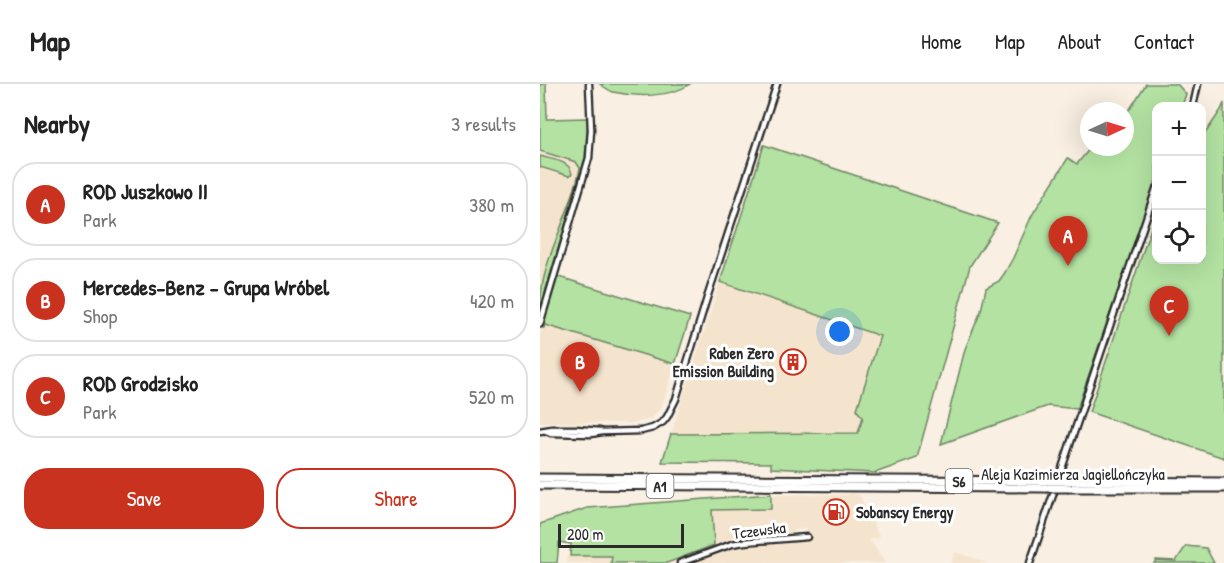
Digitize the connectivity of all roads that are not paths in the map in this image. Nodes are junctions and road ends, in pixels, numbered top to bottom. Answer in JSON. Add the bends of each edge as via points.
{"nodes":[{"id":1,"x":589,"y":84,"type":"edge"},
{"id":2,"x":777,"y":84,"type":"edge"},
{"id":3,"x":1198,"y":84,"type":"edge"},
{"id":4,"x":1194,"y":102,"type":"edge"},
{"id":5,"x":1152,"y":201,"type":"edge"},
{"id":6,"x":540,"y":324,"type":"edge"},
{"id":7,"x":540,"y":431,"type":"edge"},
{"id":8,"x":1059,"y":477,"type":"dead end"},
{"id":9,"x":540,"y":478,"type":"edge"},
{"id":10,"x":1224,"y":482,"type":"edge"},
{"id":11,"x":779,"y":483,"type":"junction"},
{"id":12,"x":1070,"y":484,"type":"junction"},
{"id":13,"x":540,"y":485,"type":"edge"},
{"id":14,"x":1224,"y":488,"type":"edge"},
{"id":15,"x":1054,"y":492,"type":"dead end"},
{"id":16,"x":807,"y":537,"type":"dead end"},
{"id":17,"x":680,"y":563,"type":"edge"},
{"id":18,"x":1030,"y":563,"type":"edge"}],
"edges":[{"from":1,"to":6,"type":"street","via":[[589,158]]},
{"from":2,"to":7,"type":"street","via":[[668,417],[641,431]]},
{"from":3,"to":4,"type":"street"},
{"from":5,"to":8,"type":"street"},
{"from":9,"to":11,"type":"highway","number":"A1"},
{"from":10,"to":12,"type":"highway","name":"Aleja Kazimierza Jagiellończyka","number":"S6"},
{"from":11,"to":12,"type":"highway","name":"Aleja Kazimierza Jagiellończyka","number":"S6","bridge":true},
{"from":11,"to":13,"type":"highway","number":"A1"},
{"from":12,"to":14,"type":"highway","name":"Aleja Kazimierza Jagiellończyka","number":"S6"},
{"from":15,"to":18,"type":"street"},
{"from":16,"to":17,"type":"street","name":"Tczewska","via":[[732,544]]}]}
